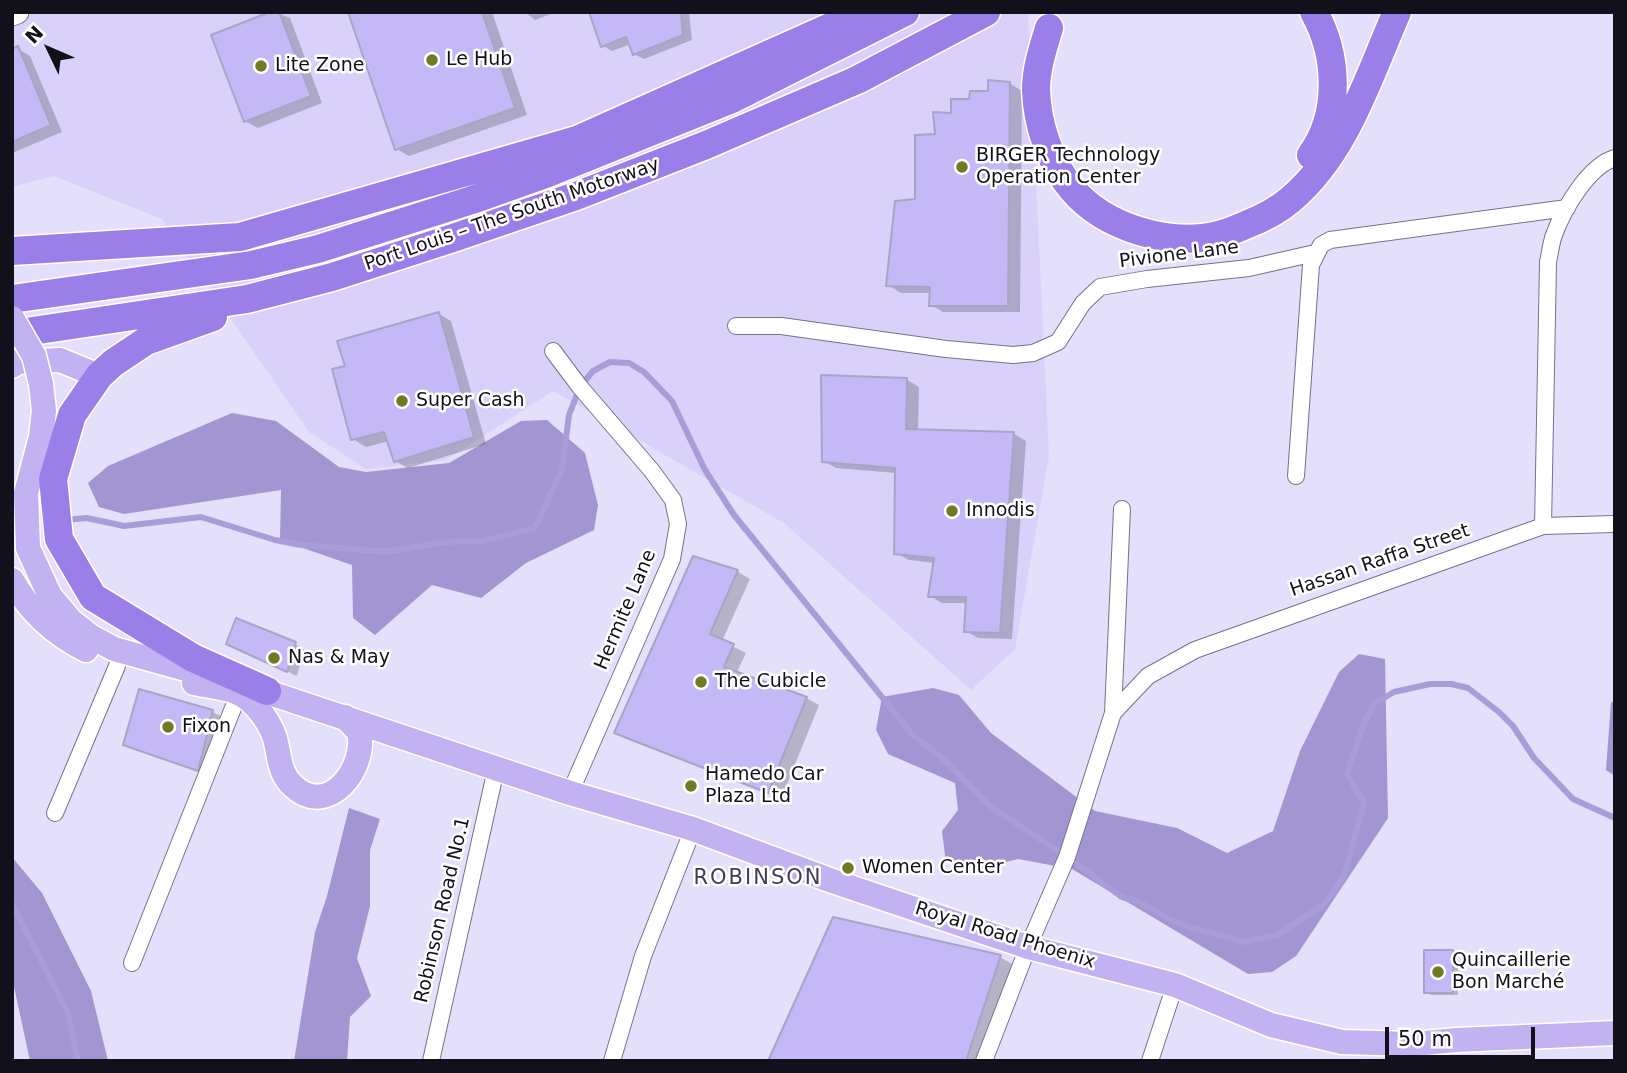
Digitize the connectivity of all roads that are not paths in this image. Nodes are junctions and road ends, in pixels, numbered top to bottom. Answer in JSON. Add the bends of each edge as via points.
{"nodes":[{"id":1,"x":17,"y":12,"type":"edge"},
{"id":2,"x":893,"y":12,"type":"edge"},
{"id":3,"x":905,"y":12,"type":"edge"},
{"id":4,"x":986,"y":12,"type":"edge"},
{"id":5,"x":1000,"y":12,"type":"edge"},
{"id":6,"x":1314,"y":12,"type":"edge"},
{"id":7,"x":1397,"y":12,"type":"edge"},
{"id":8,"x":12,"y":14,"type":"edge"},
{"id":9,"x":1049,"y":20,"type":"edge"},
{"id":10,"x":866,"y":23,"type":"edge"},
{"id":11,"x":955,"y":30,"type":"junction"},
{"id":12,"x":649,"y":133,"type":"junction"},
{"id":13,"x":577,"y":140,"type":"junction"},
{"id":14,"x":1615,"y":158,"type":"edge"},
{"id":15,"x":1567,"y":208,"type":"junction"},
{"id":16,"x":12,"y":251,"type":"edge"},
{"id":17,"x":1315,"y":253,"type":"junction"},
{"id":18,"x":332,"y":277,"type":"junction"},
{"id":19,"x":12,"y":299,"type":"edge"},
{"id":20,"x":12,"y":317,"type":"edge"},
{"id":21,"x":736,"y":326,"type":"dead end"},
{"id":22,"x":12,"y":334,"type":"edge"},
{"id":23,"x":553,"y":351,"type":"dead end"},
{"id":24,"x":12,"y":366,"type":"edge"},
{"id":25,"x":99,"y":376,"type":"junction"},
{"id":26,"x":1296,"y":476,"type":"dead end"},
{"id":27,"x":1122,"y":509,"type":"dead end"},
{"id":28,"x":1615,"y":524,"type":"edge"},
{"id":29,"x":1542,"y":526,"type":"junction"},
{"id":30,"x":12,"y":580,"type":"edge"},
{"id":31,"x":19,"y":605,"type":"edge"},
{"id":32,"x":117,"y":666,"type":"junction"},
{"id":33,"x":267,"y":691,"type":"junction"},
{"id":34,"x":239,"y":693,"type":"junction"},
{"id":35,"x":1113,"y":713,"type":"junction"},
{"id":36,"x":345,"y":717,"type":"junction"},
{"id":37,"x":409,"y":739,"type":"junction"},
{"id":38,"x":358,"y":756,"type":"junction"},
{"id":39,"x":496,"y":769,"type":"junction"},
{"id":40,"x":570,"y":793,"type":"junction"},
{"id":41,"x":55,"y":813,"type":"dead end"},
{"id":42,"x":693,"y":828,"type":"junction"},
{"id":43,"x":1028,"y":947,"type":"junction"},
{"id":44,"x":132,"y":963,"type":"dead end"},
{"id":45,"x":1175,"y":985,"type":"junction"},
{"id":46,"x":1615,"y":1033,"type":"edge"},
{"id":47,"x":1411,"y":1052,"type":"edge"},
{"id":48,"x":431,"y":1061,"type":"edge"},
{"id":49,"x":612,"y":1061,"type":"edge"},
{"id":50,"x":984,"y":1061,"type":"edge"},
{"id":51,"x":1150,"y":1061,"type":"edge"}],
"edges":[{"from":1,"to":8,"type":"street"},
{"from":2,"to":10,"type":"highway"},
{"from":3,"to":10,"type":"highway","name":"Port Louis – The South Motorway"},
{"from":4,"to":11,"type":"highway","name":"Port Louis – The South Motorway"},
{"from":5,"to":11,"type":"highway"},
{"from":6,"to":9,"type":"highway","via":[[1325,32],[1334,81],[1327,123],[1316,149],[1286,188],[1251,209],[1229,219],[1167,225],[1125,212],[1105,200],[1075,167],[1061,138],[1054,105]]},
{"from":7,"to":9,"type":"highway","via":[[1341,140],[1307,184],[1266,216],[1218,235],[1164,238],[1138,232],[1097,210],[1073,190],[1055,163],[1040,122],[1036,91]]},
{"from":10,"to":12,"type":"highway","name":"Port Louis – The South Motorway","via":[[732,99]]},
{"from":10,"to":13,"type":"highway"},
{"from":11,"to":18,"type":"highway","name":"Port Louis – The South Motorway","via":[[858,80],[706,145],[576,196]]},
{"from":12,"to":13,"type":"highway"},
{"from":12,"to":19,"type":"highway","name":"Port Louis – The South Motorway","via":[[497,191],[318,249],[251,265]]},
{"from":13,"to":16,"type":"highway","via":[[240,237]]},
{"from":14,"to":15,"type":"street","via":[[1584,181]]},
{"from":15,"to":17,"type":"street","name":"Pivione Lane","via":[[1330,240]]},
{"from":15,"to":29,"type":"street","via":[[1553,236],[1548,262]]},
{"from":17,"to":21,"type":"street","name":"Pivione Lane","via":[[1249,268],[1100,287],[1083,303],[1058,342],[1033,353],[946,349],[781,326]]},
{"from":17,"to":26,"type":"street"},
{"from":18,"to":22,"type":"highway","name":"Port Louis – The South Motorway","via":[[247,299]]},
{"from":18,"to":25,"type":"highway","via":[[146,341]]},
{"from":20,"to":33,"type":"main road","name":"Royal Road Phoenix","bridge":true,"via":[[34,356],[41,384],[41,437],[26,492],[28,548],[50,596],[71,621],[114,649]]},
{"from":23,"to":40,"type":"street","name":"Hermite Lane","via":[[673,500],[678,524],[672,559]]},
{"from":24,"to":25,"type":"main road","via":[[60,360]]},
{"from":25,"to":33,"type":"highway","via":[[72,415],[53,479],[59,539],[93,597],[193,658]]},
{"from":27,"to":35,"type":"street"},
{"from":28,"to":29,"type":"street","name":"Hassan Raffa Street"},
{"from":29,"to":35,"type":"street","name":"Hassan Raffa Street","via":[[1195,650],[1148,676]]},
{"from":30,"to":31,"type":"main road"},
{"from":31,"to":32,"type":"main road","via":[[78,646]]},
{"from":32,"to":34,"type":"main road"},
{"from":32,"to":41,"type":"street"},
{"from":33,"to":36,"type":"main road","name":"Royal Road Phoenix"},
{"from":34,"to":38,"type":"main road","via":[[274,731],[282,772],[308,796],[320,799],[335,792],[348,779]]},
{"from":34,"to":44,"type":"street"},
{"from":35,"to":43,"type":"street","name":"Hassan Raffa Street","via":[[1067,857]]},
{"from":36,"to":37,"type":"main road","name":"Royal Road Phoenix"},
{"from":36,"to":38,"type":"main road","via":[[359,732]]},
{"from":37,"to":38,"type":"main road"},
{"from":37,"to":39,"type":"main road","name":"Royal Road Phoenix"},
{"from":39,"to":40,"type":"main road","name":"Royal Road Phoenix"},
{"from":39,"to":48,"type":"street","name":"Robinson Road No.1"},
{"from":40,"to":42,"type":"main road","name":"Royal Road Phoenix"},
{"from":42,"to":43,"type":"main road","name":"Royal Road Phoenix"},
{"from":42,"to":49,"type":"street","via":[[643,956]]},
{"from":43,"to":45,"type":"main road","name":"Royal Road Phoenix"},
{"from":43,"to":50,"type":"street","name":"Hassan Raffa Street"},
{"from":45,"to":47,"type":"main road","name":"Royal Road Phoenix","via":[[1271,1025],[1330,1040]]},
{"from":45,"to":51,"type":"street"},
{"from":46,"to":47,"type":"main road","name":"Royal Road Phoenix","via":[[1457,1040]]}]}
